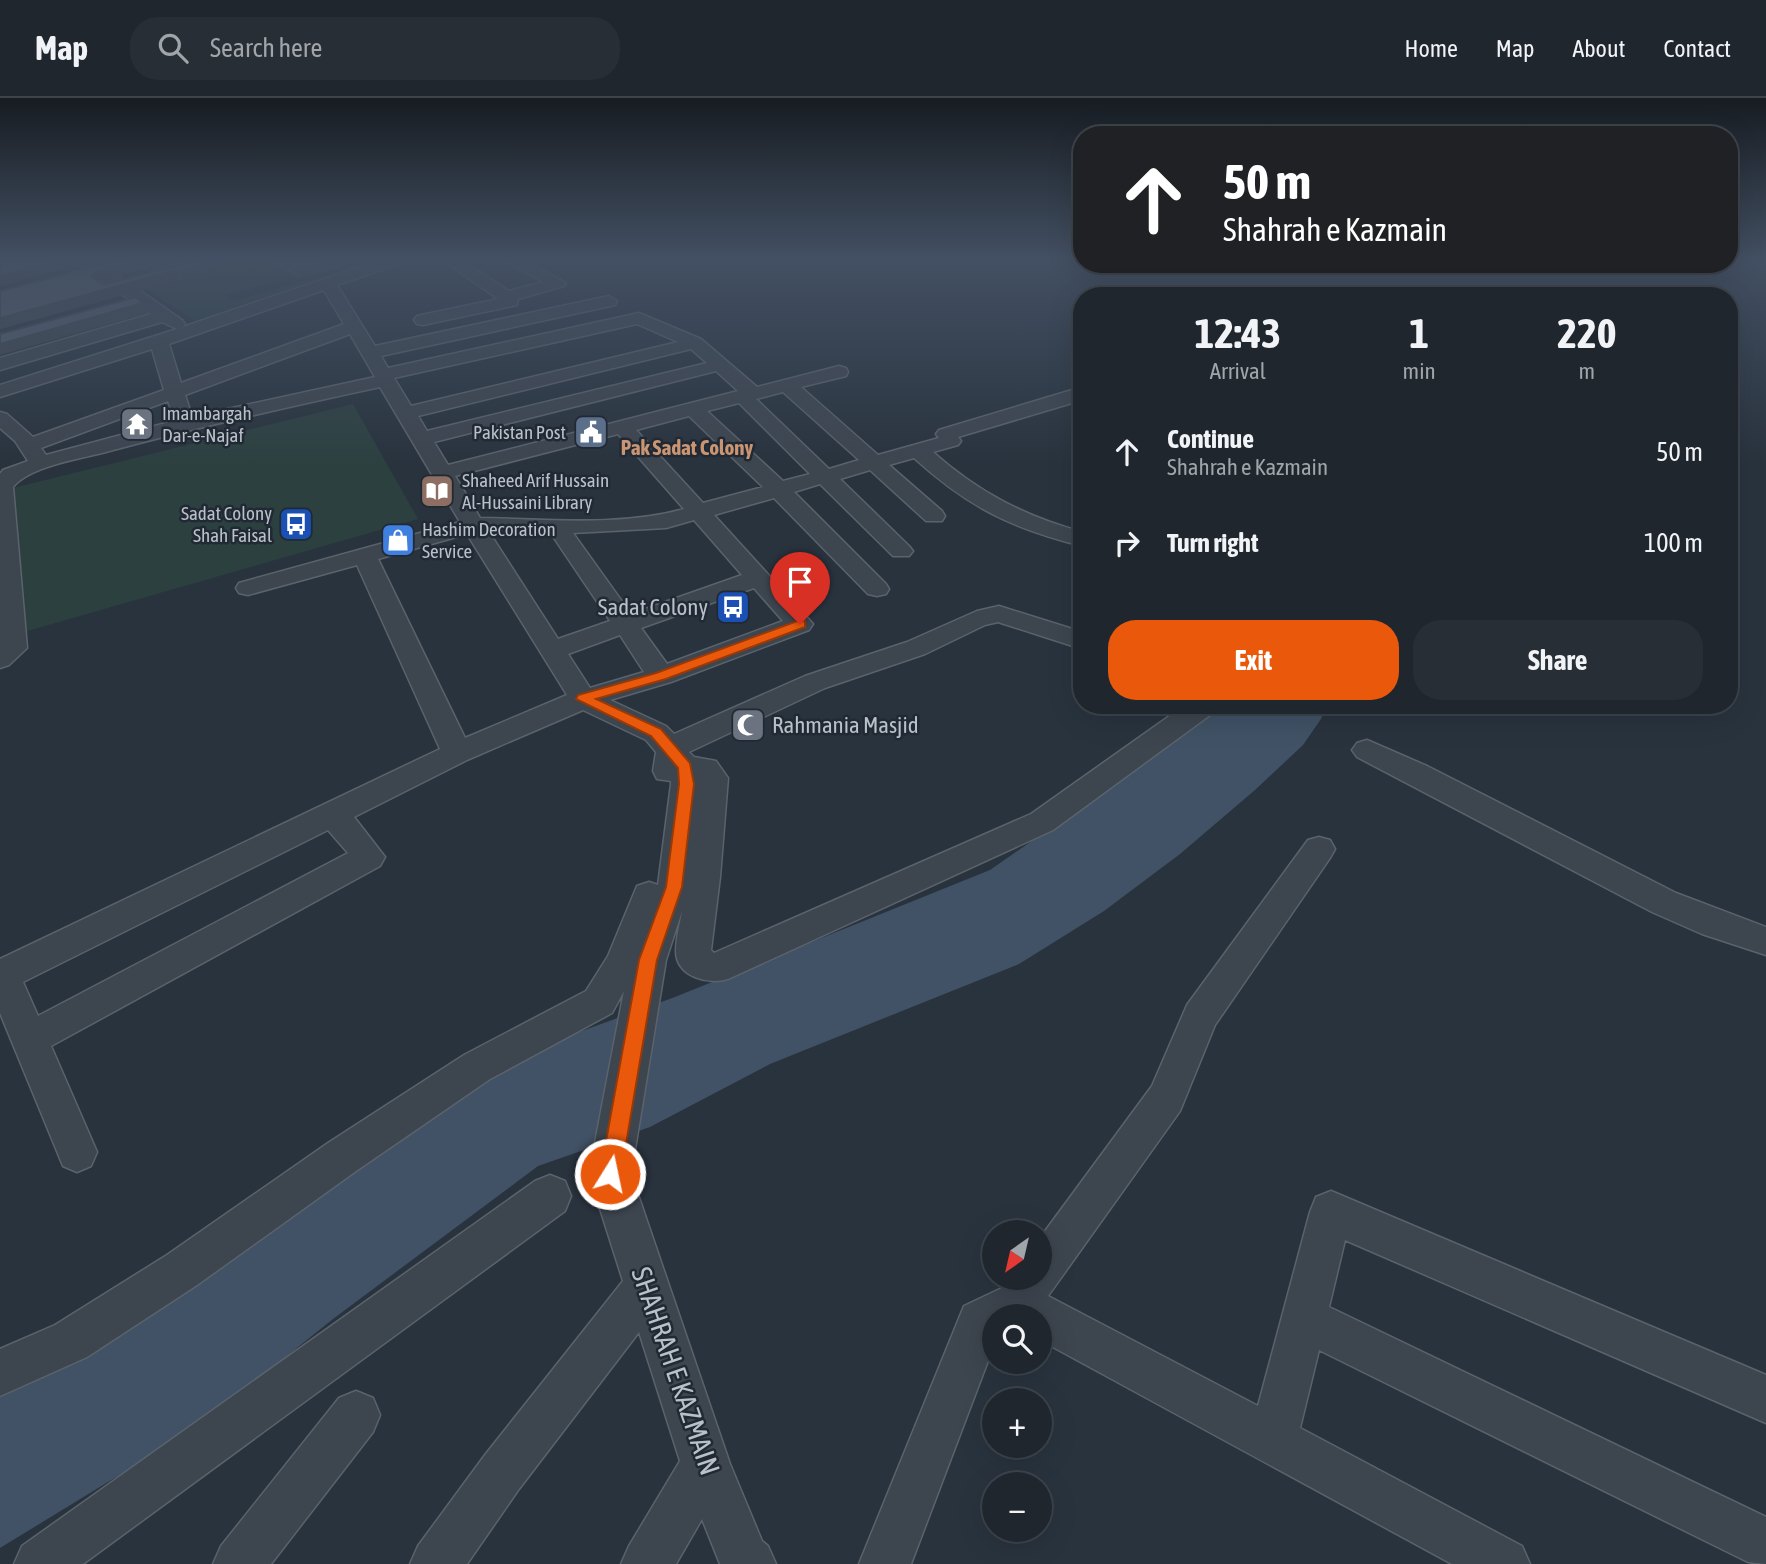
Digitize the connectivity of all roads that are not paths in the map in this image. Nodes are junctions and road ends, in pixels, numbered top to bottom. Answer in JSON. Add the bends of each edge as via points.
{"nodes":[{"id":1,"x":125,"y":327,"type":"edge"},
{"id":2,"x":181,"y":327,"type":"edge"},
{"id":3,"x":195,"y":327,"type":"edge"},
{"id":4,"x":355,"y":327,"type":"edge"},
{"id":5,"x":495,"y":327,"type":"edge"},
{"id":6,"x":610,"y":327,"type":"edge"},
{"id":7,"x":660,"y":327,"type":"edge"},
{"id":8,"x":383,"y":329,"type":"dead end"},
{"id":9,"x":488,"y":329,"type":"junction"},
{"id":10,"x":186,"y":331,"type":"junction"},
{"id":11,"x":675,"y":334,"type":"junction"},
{"id":12,"x":360,"y":338,"type":"junction"},
{"id":13,"x":159,"y":341,"type":"junction"},
{"id":14,"x":695,"y":344,"type":"junction"},
{"id":15,"x":512,"y":359,"type":"junction"},
{"id":16,"x":0,"y":365,"type":"edge"},
{"id":17,"x":720,"y":365,"type":"junction"},
{"id":18,"x":839,"y":372,"type":"dead end"},
{"id":19,"x":560,"y":377,"type":"junction"},
{"id":20,"x":384,"y":378,"type":"junction"},
{"id":21,"x":787,"y":385,"type":"junction"},
{"id":22,"x":0,"y":391,"type":"edge"},
{"id":23,"x":175,"y":392,"type":"junction"},
{"id":24,"x":747,"y":395,"type":"junction"},
{"id":25,"x":1073,"y":396,"type":"edge"},
{"id":26,"x":582,"y":400,"type":"junction"},
{"id":27,"x":693,"y":409,"type":"junction"},
{"id":28,"x":406,"y":413,"type":"junction"},
{"id":29,"x":0,"y":418,"type":"edge"},
{"id":30,"x":185,"y":424,"type":"junction"},
{"id":31,"x":616,"y":429,"type":"junction"},
{"id":32,"x":421,"y":439,"type":"junction"},
{"id":33,"x":918,"y":450,"type":"junction"},
{"id":34,"x":35,"y":455,"type":"junction"},
{"id":35,"x":875,"y":462,"type":"junction"},
{"id":36,"x":442,"y":472,"type":"junction"},
{"id":37,"x":825,"y":476,"type":"junction"},
{"id":38,"x":778,"y":489,"type":"junction"},
{"id":39,"x":699,"y":510,"type":"junction"},
{"id":40,"x":934,"y":516,"type":"dead end"},
{"id":41,"x":473,"y":524,"type":"junction"},
{"id":42,"x":557,"y":526,"type":"junction"},
{"id":43,"x":1073,"y":536,"type":"edge"},
{"id":44,"x":901,"y":551,"type":"dead end"},
{"id":45,"x":365,"y":556,"type":"junction"},
{"id":46,"x":757,"y":578,"type":"junction"},
{"id":47,"x":248,"y":587,"type":"dead end"},
{"id":48,"x":877,"y":589,"type":"dead end"},
{"id":49,"x":624,"y":624,"type":"junction"},
{"id":50,"x":1073,"y":638,"type":"edge"},
{"id":51,"x":552,"y":650,"type":"junction"},
{"id":52,"x":0,"y":659,"type":"edge"},
{"id":53,"x":661,"y":676,"type":"junction"},
{"id":54,"x":583,"y":699,"type":"junction"},
{"id":55,"x":1193,"y":714,"type":"edge"},
{"id":56,"x":1367,"y":750,"type":"dead end"},
{"id":57,"x":457,"y":753,"type":"junction"},
{"id":58,"x":678,"y":758,"type":"junction"},
{"id":59,"x":334,"y":815,"type":"junction"},
{"id":60,"x":1319,"y":849,"type":"dead end"},
{"id":61,"x":1766,"y":941,"type":"edge"},
{"id":62,"x":1,"y":975,"type":"edge"},
{"id":63,"x":18,"y":1037,"type":"edge"},
{"id":64,"x":77,"y":1152,"type":"dead end"},
{"id":65,"x":551,"y":1196,"type":"dead end"},
{"id":66,"x":1052,"y":1256,"type":"edge"},
{"id":67,"x":647,"y":1286,"type":"junction"},
{"id":68,"x":1024,"y":1290,"type":"edge"},
{"id":69,"x":1039,"y":1290,"type":"edge"},
{"id":70,"x":1304,"y":1319,"type":"junction"},
{"id":71,"x":0,"y":1373,"type":"edge"},
{"id":72,"x":1766,"y":1399,"type":"edge"},
{"id":73,"x":356,"y":1415,"type":"dead end"},
{"id":74,"x":1273,"y":1440,"type":"junction"},
{"id":75,"x":706,"y":1465,"type":"junction"},
{"id":76,"x":1766,"y":1544,"type":"edge"},
{"id":77,"x":40,"y":1564,"type":"edge"},
{"id":78,"x":239,"y":1564,"type":"edge"},
{"id":79,"x":436,"y":1564,"type":"edge"},
{"id":80,"x":647,"y":1564,"type":"edge"},
{"id":81,"x":750,"y":1564,"type":"edge"},
{"id":82,"x":885,"y":1564,"type":"edge"},
{"id":83,"x":1504,"y":1564,"type":"edge"}],
"edges":[{"from":1,"to":16,"type":"street"},
{"from":2,"to":10,"type":"street"},
{"from":3,"to":10,"type":"street"},
{"from":4,"to":12,"type":"street"},
{"from":5,"to":9,"type":"street"},
{"from":6,"to":15,"type":"street"},
{"from":7,"to":11,"type":"street"},
{"from":8,"to":12,"type":"street"},
{"from":9,"to":12,"type":"street"},
{"from":9,"to":15,"type":"street"},
{"from":10,"to":13,"type":"street"},
{"from":11,"to":14,"type":"street"},
{"from":11,"to":15,"type":"street"},
{"from":12,"to":20,"type":"street"},
{"from":12,"to":23,"type":"street"},
{"from":13,"to":22,"type":"street"},
{"from":13,"to":23,"type":"street"},
{"from":14,"to":17,"type":"street"},
{"from":14,"to":19,"type":"street"},
{"from":15,"to":20,"type":"street"},
{"from":17,"to":24,"type":"street"},
{"from":17,"to":26,"type":"street"},
{"from":18,"to":21,"type":"street"},
{"from":19,"to":26,"type":"street"},
{"from":19,"to":28,"type":"street"},
{"from":20,"to":28,"type":"street"},
{"from":20,"to":30,"type":"street"},
{"from":21,"to":24,"type":"street"},
{"from":21,"to":35,"type":"street"},
{"from":23,"to":30,"type":"street"},
{"from":23,"to":34,"type":"street"},
{"from":24,"to":27,"type":"street"},
{"from":24,"to":37,"type":"street"},
{"from":25,"to":33,"type":"street","via":[[946,434],[951,441]]},
{"from":26,"to":31,"type":"street"},
{"from":26,"to":32,"type":"street"},
{"from":27,"to":31,"type":"street"},
{"from":27,"to":38,"type":"street"},
{"from":28,"to":32,"type":"street"},
{"from":29,"to":34,"type":"street"},
{"from":30,"to":34,"type":"street"},
{"from":31,"to":36,"type":"street"},
{"from":31,"to":39,"type":"street"},
{"from":32,"to":36,"type":"street"},
{"from":33,"to":35,"type":"street"},
{"from":33,"to":43,"type":"street","via":[[989,506]]},
{"from":34,"to":52,"type":"street","via":[[2,486],[15,648]]},
{"from":35,"to":37,"type":"street"},
{"from":35,"to":40,"type":"street"},
{"from":36,"to":41,"type":"street"},
{"from":37,"to":38,"type":"street"},
{"from":37,"to":44,"type":"street"},
{"from":38,"to":39,"type":"street"},
{"from":38,"to":48,"type":"street"},
{"from":39,"to":42,"type":"street","via":[[666,521]]},
{"from":39,"to":46,"type":"street"},
{"from":41,"to":42,"type":"street"},
{"from":41,"to":45,"type":"street"},
{"from":41,"to":51,"type":"street"},
{"from":42,"to":49,"type":"street"},
{"from":45,"to":47,"type":"street"},
{"from":45,"to":57,"type":"street"},
{"from":46,"to":49,"type":"street"},
{"from":46,"to":53,"type":"street","via":[[800,624]]},
{"from":49,"to":51,"type":"street"},
{"from":49,"to":53,"type":"street"},
{"from":50,"to":58,"type":"street","via":[[999,614],[977,619],[916,648],[816,682],[688,739]]},
{"from":51,"to":54,"type":"street"},
{"from":53,"to":54,"type":"street"},
{"from":54,"to":57,"type":"street"},
{"from":54,"to":58,"type":"street","via":[[656,733]]},
{"from":55,"to":58,"type":"street","via":[[1042,822],[716,968],[703,965],[693,954],[713,778],[705,769]]},
{"from":56,"to":61,"type":"street","via":[[1654,898]]},
{"from":57,"to":59,"type":"street"},
{"from":58,"to":67,"type":"street","name":"SHAHRAH E KAZMAIN","via":[[686,784],[674,887],[648,960],[610,1174]]},
{"from":58,"to":71,"type":"street","via":[[656,876],[624,962],[599,1002],[477,1067],[71,1341]]},
{"from":59,"to":62,"type":"street"},
{"from":59,"to":63,"type":"street","via":[[369,857]]},
{"from":60,"to":66,"type":"street","via":[[1200,1016],[1166,1098]]},
{"from":62,"to":63,"type":"street"},
{"from":63,"to":64,"type":"street"},
{"from":65,"to":77,"type":"street"},
{"from":67,"to":75,"type":"street","name":"SHAHRAH E KAZMAIN"},
{"from":67,"to":79,"type":"street"},
{"from":68,"to":82,"type":"street","via":[[980,1322]]},
{"from":69,"to":74,"type":"street"},
{"from":70,"to":72,"type":"street","via":[[1331,1212]]},
{"from":70,"to":74,"type":"street"},
{"from":70,"to":76,"type":"street"},
{"from":73,"to":78,"type":"street"},
{"from":74,"to":83,"type":"street"},
{"from":75,"to":80,"type":"street"},
{"from":75,"to":81,"type":"street","name":"SHAHRAH E KAZMAIN"}]}
